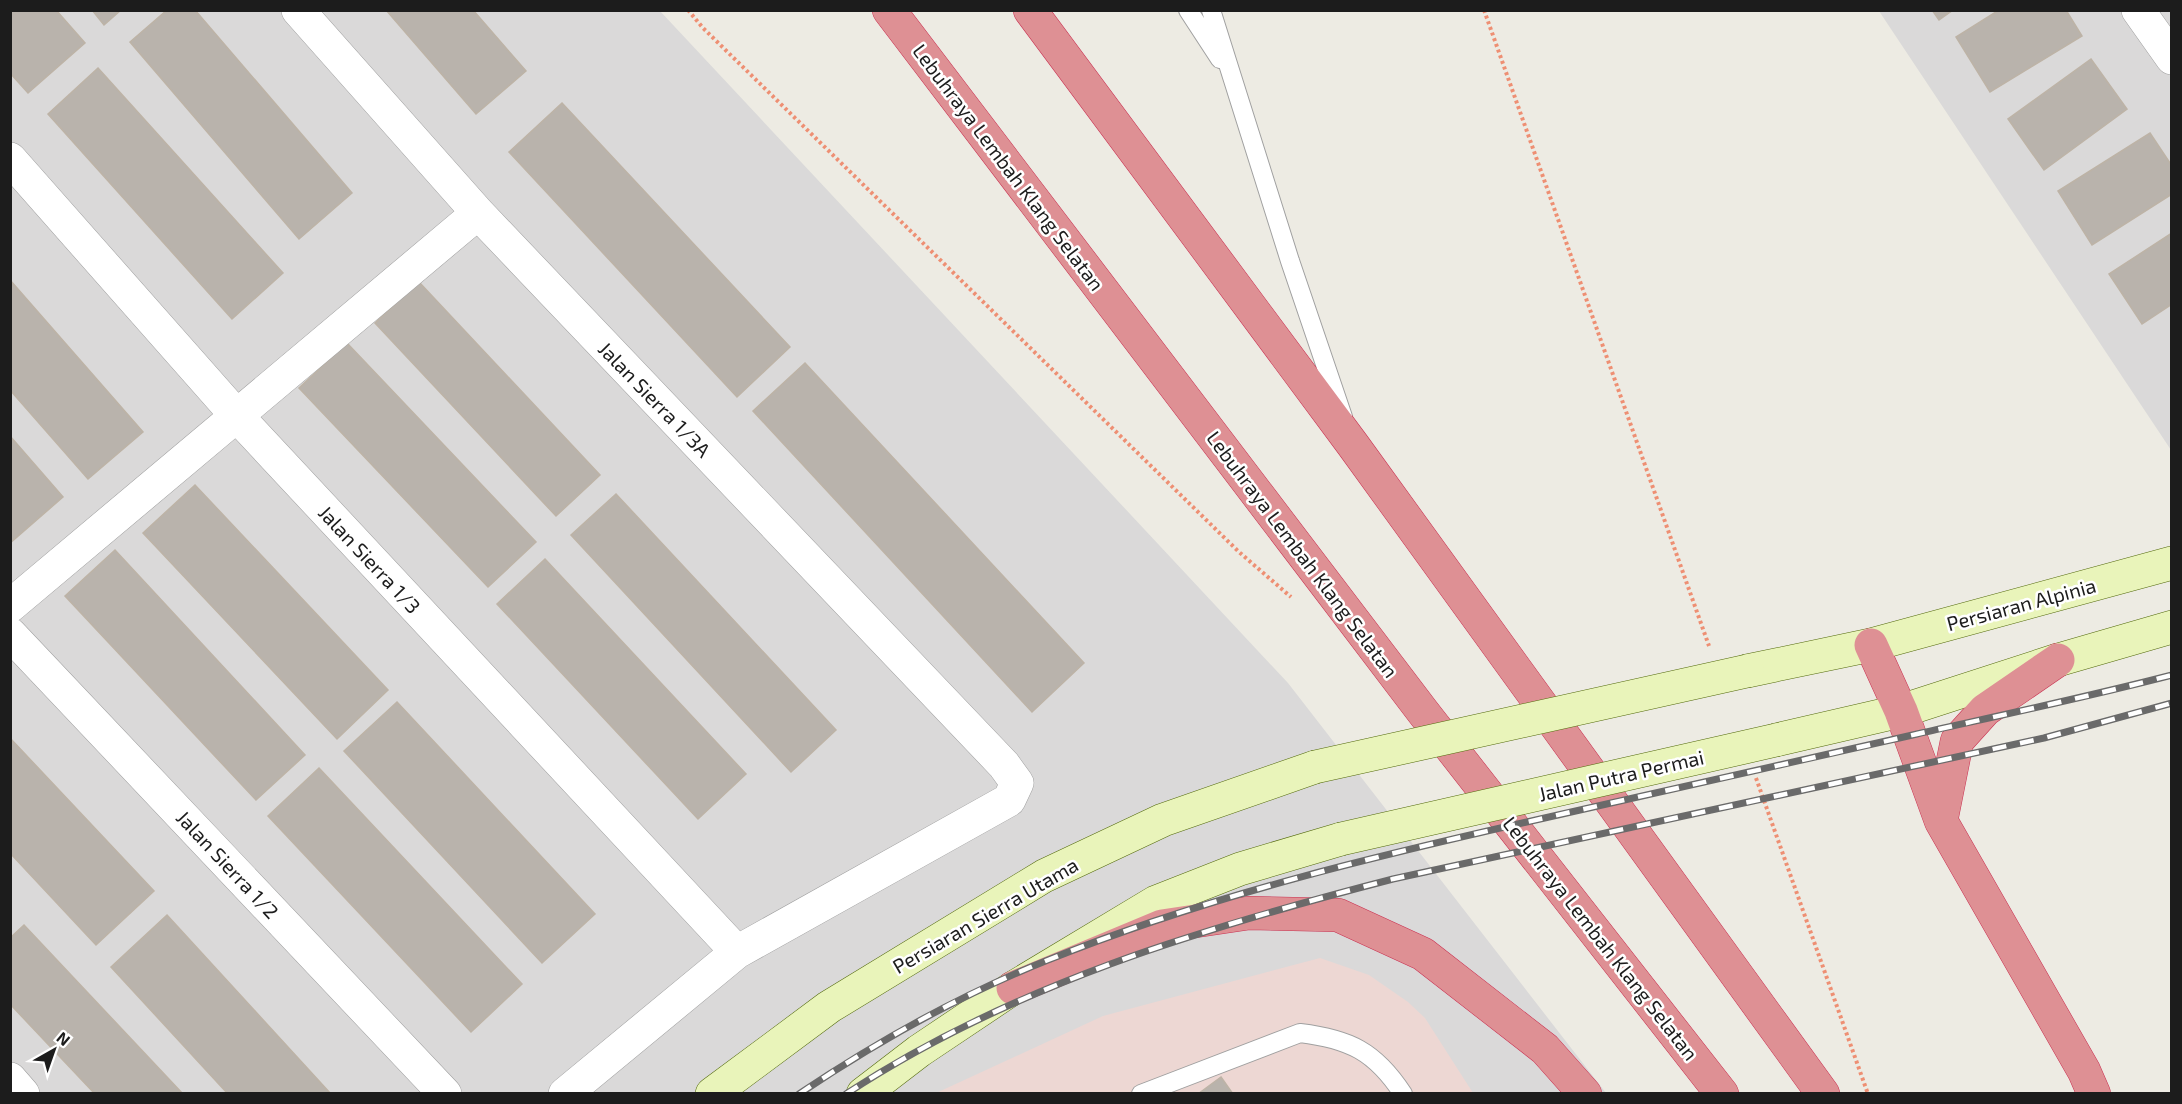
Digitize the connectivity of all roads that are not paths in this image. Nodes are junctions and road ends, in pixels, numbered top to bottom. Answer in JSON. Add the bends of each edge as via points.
{"nodes":[{"id":1,"x":298,"y":10,"type":"edge"},
{"id":2,"x":889,"y":10,"type":"edge"},
{"id":3,"x":1030,"y":10,"type":"edge"},
{"id":4,"x":1188,"y":10,"type":"edge"},
{"id":5,"x":1211,"y":10,"type":"edge"},
{"id":6,"x":2138,"y":10,"type":"edge"},
{"id":7,"x":2172,"y":58,"type":"edge"},
{"id":8,"x":1233,"y":81,"type":"junction"},
{"id":9,"x":10,"y":159,"type":"edge"},
{"id":10,"x":478,"y":213,"type":"junction"},
{"id":11,"x":237,"y":416,"type":"junction"},
{"id":12,"x":1353,"y":445,"type":"junction"},
{"id":13,"x":2172,"y":563,"type":"edge"},
{"id":14,"x":10,"y":606,"type":"edge"},
{"id":15,"x":2172,"y":627,"type":"edge"},
{"id":16,"x":10,"y":634,"type":"edge"},
{"id":17,"x":1871,"y":645,"type":"junction"},
{"id":18,"x":2058,"y":660,"type":"junction"},
{"id":19,"x":1901,"y":711,"type":"junction"},
{"id":20,"x":1941,"y":821,"type":"junction"},
{"id":21,"x":737,"y":952,"type":"junction"},
{"id":22,"x":1012,"y":988,"type":"junction"},
{"id":23,"x":10,"y":1079,"type":"edge"},
{"id":24,"x":23,"y":1094,"type":"edge"},
{"id":25,"x":446,"y":1094,"type":"edge"},
{"id":26,"x":565,"y":1094,"type":"edge"},
{"id":27,"x":712,"y":1094,"type":"edge"},
{"id":28,"x":863,"y":1094,"type":"edge"},
{"id":29,"x":1141,"y":1094,"type":"edge"},
{"id":30,"x":1404,"y":1094,"type":"edge"},
{"id":31,"x":1585,"y":1094,"type":"edge"},
{"id":32,"x":1722,"y":1094,"type":"edge"},
{"id":33,"x":1823,"y":1094,"type":"edge"},
{"id":34,"x":2094,"y":1094,"type":"edge"}],
"edges":[{"from":1,"to":10,"type":"street","name":"Jalan Sierra 1/3A"},
{"from":2,"to":32,"type":"highway","name":"Lebuhraya Lembah Klang Selatan","via":[[1423,712]]},
{"from":3,"to":12,"type":"highway"},
{"from":4,"to":8,"type":"lane"},
{"from":5,"to":8,"type":"lane"},
{"from":6,"to":7,"type":"street"},
{"from":8,"to":12,"type":"lane"},
{"from":9,"to":11,"type":"street","name":"Jalan Sierra 1/3"},
{"from":10,"to":11,"type":"street"},
{"from":10,"to":21,"type":"street","name":"Jalan Sierra 1/3A","via":[[1017,783],[1009,800]]},
{"from":11,"to":14,"type":"street"},
{"from":11,"to":21,"type":"street","name":"Jalan Sierra 1/3"},
{"from":12,"to":33,"type":"highway"},
{"from":13,"to":17,"type":"main road","name":"Persiaran Alpinia"},
{"from":15,"to":18,"type":"main road"},
{"from":16,"to":25,"type":"street","name":"Jalan Sierra 1/2"},
{"from":17,"to":19,"type":"highway"},
{"from":17,"to":27,"type":"main road","name":"Persiaran Sierra Utama","bridge":true,"via":[[1315,767],[1163,820],[1044,876],[829,1007]]},
{"from":18,"to":19,"type":"main road"},
{"from":18,"to":20,"type":"highway","via":[[1985,710],[1957,741]]},
{"from":19,"to":20,"type":"highway"},
{"from":19,"to":22,"type":"main road","name":"Jalan Putra Permai","bridge":true,"via":[[1341,838],[1240,869],[1156,902]]},
{"from":20,"to":34,"type":"highway"},
{"from":21,"to":26,"type":"street"},
{"from":22,"to":28,"type":"main road"},
{"from":22,"to":31,"type":"highway","via":[[1162,926],[1249,914],[1338,915],[1423,954],[1545,1049]]},
{"from":23,"to":24,"type":"street"},
{"from":29,"to":30,"type":"lane","via":[[1300,1033],[1358,1046],[1380,1064]]}]}
